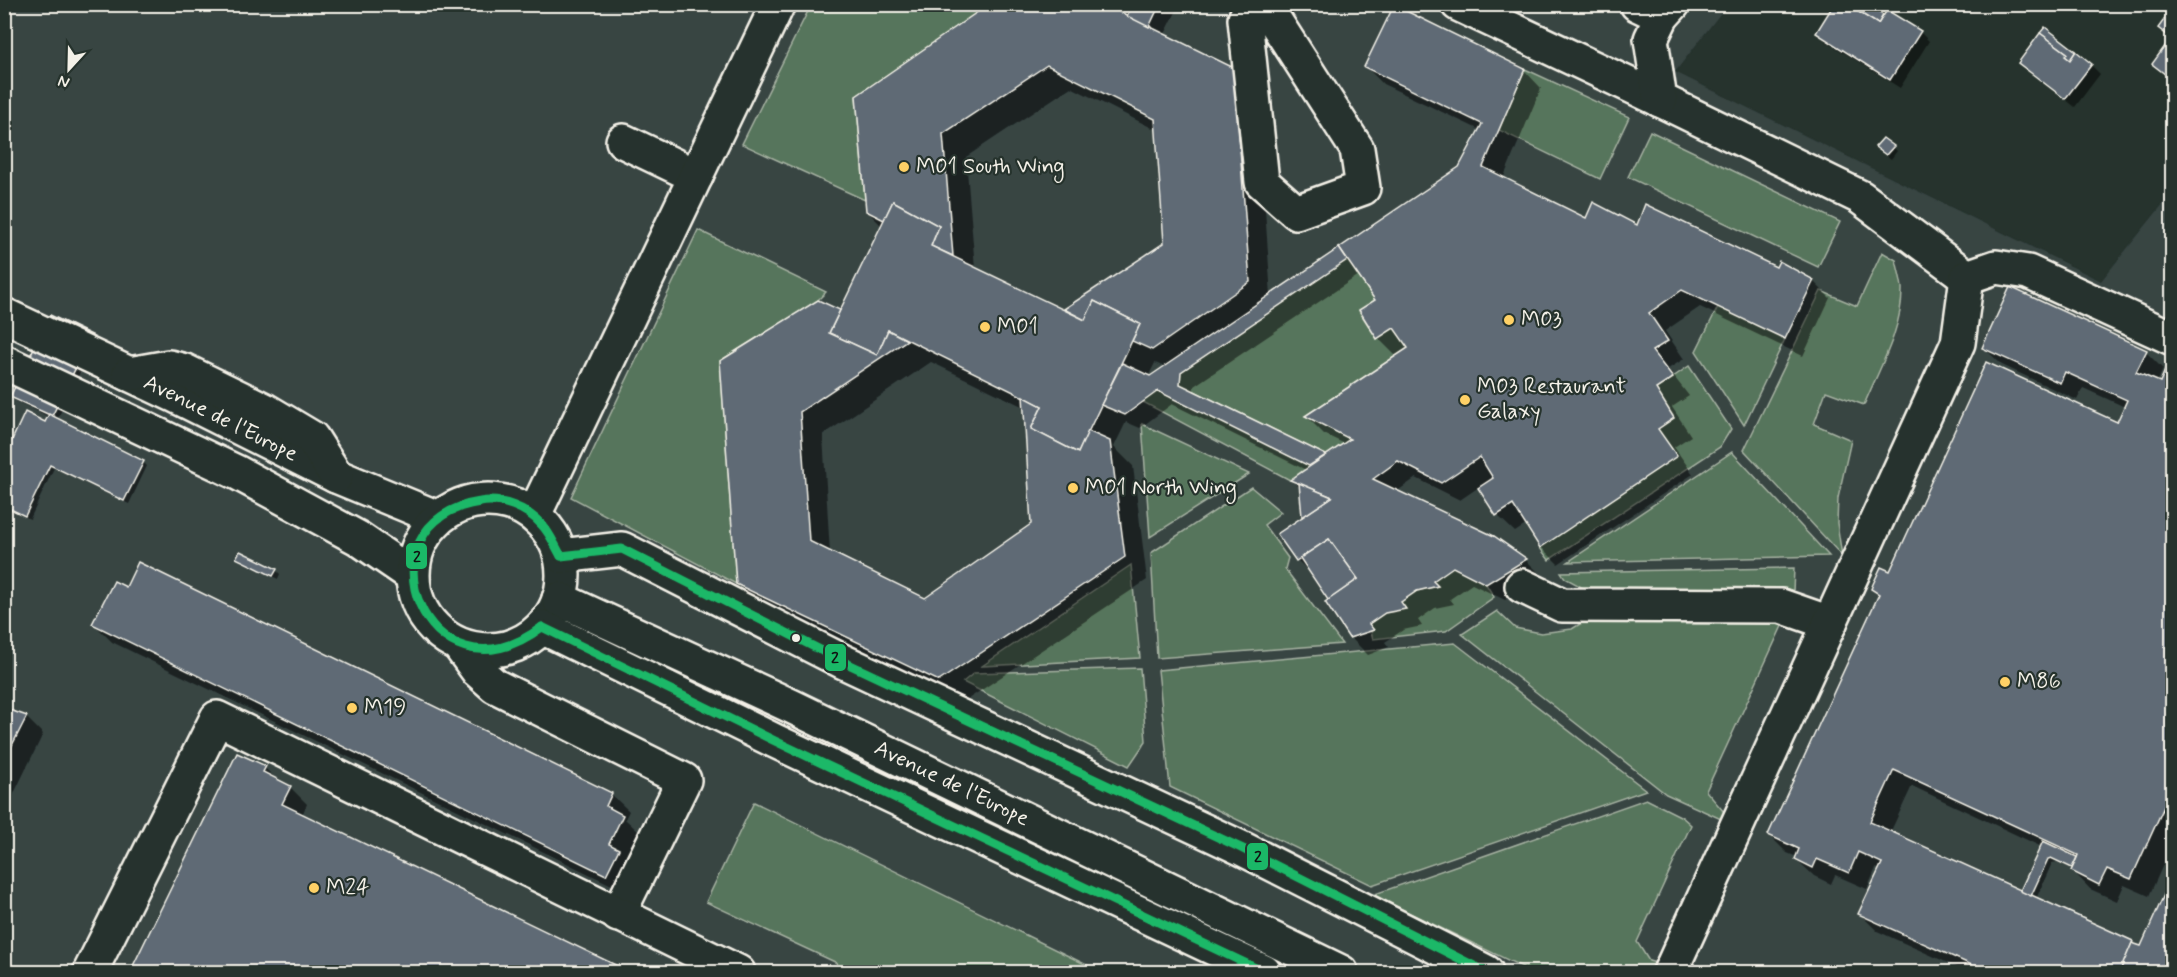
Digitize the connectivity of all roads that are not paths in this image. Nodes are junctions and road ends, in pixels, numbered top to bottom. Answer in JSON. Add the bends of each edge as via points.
{"nodes":[{"id":1,"x":778,"y":4,"type":"edge"},
{"id":2,"x":1252,"y":4,"type":"edge"},
{"id":3,"x":1264,"y":4,"type":"edge"},
{"id":4,"x":1458,"y":4,"type":"edge"},
{"id":5,"x":1658,"y":8,"type":"edge"},
{"id":6,"x":1660,"y":100,"type":"junction"},
{"id":7,"x":623,"y":141,"type":"dead end"},
{"id":8,"x":696,"y":176,"type":"junction"},
{"id":9,"x":1967,"y":277,"type":"junction"},
{"id":10,"x":4,"y":315,"type":"edge"},
{"id":11,"x":2172,"y":338,"type":"edge"},
{"id":12,"x":4,"y":363,"type":"edge"},
{"id":13,"x":534,"y":515,"type":"junction"},
{"id":14,"x":438,"y":518,"type":"junction"},
{"id":15,"x":561,"y":556,"type":"junction"},
{"id":16,"x":412,"y":575,"type":"junction"},
{"id":17,"x":1522,"y":586,"type":"dead end"},
{"id":18,"x":559,"y":599,"type":"junction"},
{"id":19,"x":1830,"y":623,"type":"junction"},
{"id":20,"x":542,"y":627,"type":"junction"},
{"id":21,"x":459,"y":645,"type":"junction"},
{"id":22,"x":618,"y":915,"type":"junction"},
{"id":23,"x":90,"y":972,"type":"edge"},
{"id":24,"x":738,"y":972,"type":"edge"},
{"id":25,"x":1264,"y":972,"type":"edge"},
{"id":26,"x":1341,"y":972,"type":"edge"},
{"id":27,"x":1486,"y":972,"type":"edge"},
{"id":28,"x":1670,"y":972,"type":"edge"}],
"edges":[{"from":1,"to":8,"type":"lane"},
{"from":2,"to":3,"type":"lane","via":[[1245,19],[1262,182],[1296,212],[1363,188],[1357,149]]},
{"from":4,"to":6,"type":"lane"},
{"from":5,"to":6,"type":"lane","via":[[1651,39]]},
{"from":6,"to":9,"type":"lane","via":[[1860,197]]},
{"from":7,"to":8,"type":"lane"},
{"from":8,"to":13,"type":"lane"},
{"from":9,"to":11,"type":"lane","via":[[1996,267],[2028,272]]},
{"from":9,"to":19,"type":"lane","via":[[1958,343]]},
{"from":10,"to":14,"type":"lane","name":"Avenue de l'Europe","via":[[336,476]]},
{"from":12,"to":16,"type":"lane","name":"Avenue de l'Europe","via":[[238,473],[358,538]]},
{"from":13,"to":14,"type":"lane","via":[[511,503],[483,499],[458,505]]},
{"from":13,"to":15,"type":"lane","via":[[555,540]]},
{"from":14,"to":16,"type":"lane","via":[[417,549]]},
{"from":15,"to":18,"type":"lane"},
{"from":15,"to":27,"type":"lane","via":[[622,549],[842,661],[1241,848]]},
{"from":16,"to":21,"type":"lane","via":[[419,606],[427,620]]},
{"from":17,"to":19,"type":"lane","via":[[1562,605],[1781,606]]},
{"from":18,"to":20,"type":"lane"},
{"from":18,"to":26,"type":"lane","name":"Avenue de l'Europe"},
{"from":19,"to":28,"type":"lane"},
{"from":20,"to":21,"type":"lane","via":[[510,647],[488,650]]},
{"from":20,"to":25,"type":"lane","name":"Avenue de l'Europe"},
{"from":21,"to":22,"type":"lane","via":[[495,686],[684,780]]},
{"from":22,"to":23,"type":"lane","via":[[217,718]]},
{"from":22,"to":24,"type":"lane"}]}
